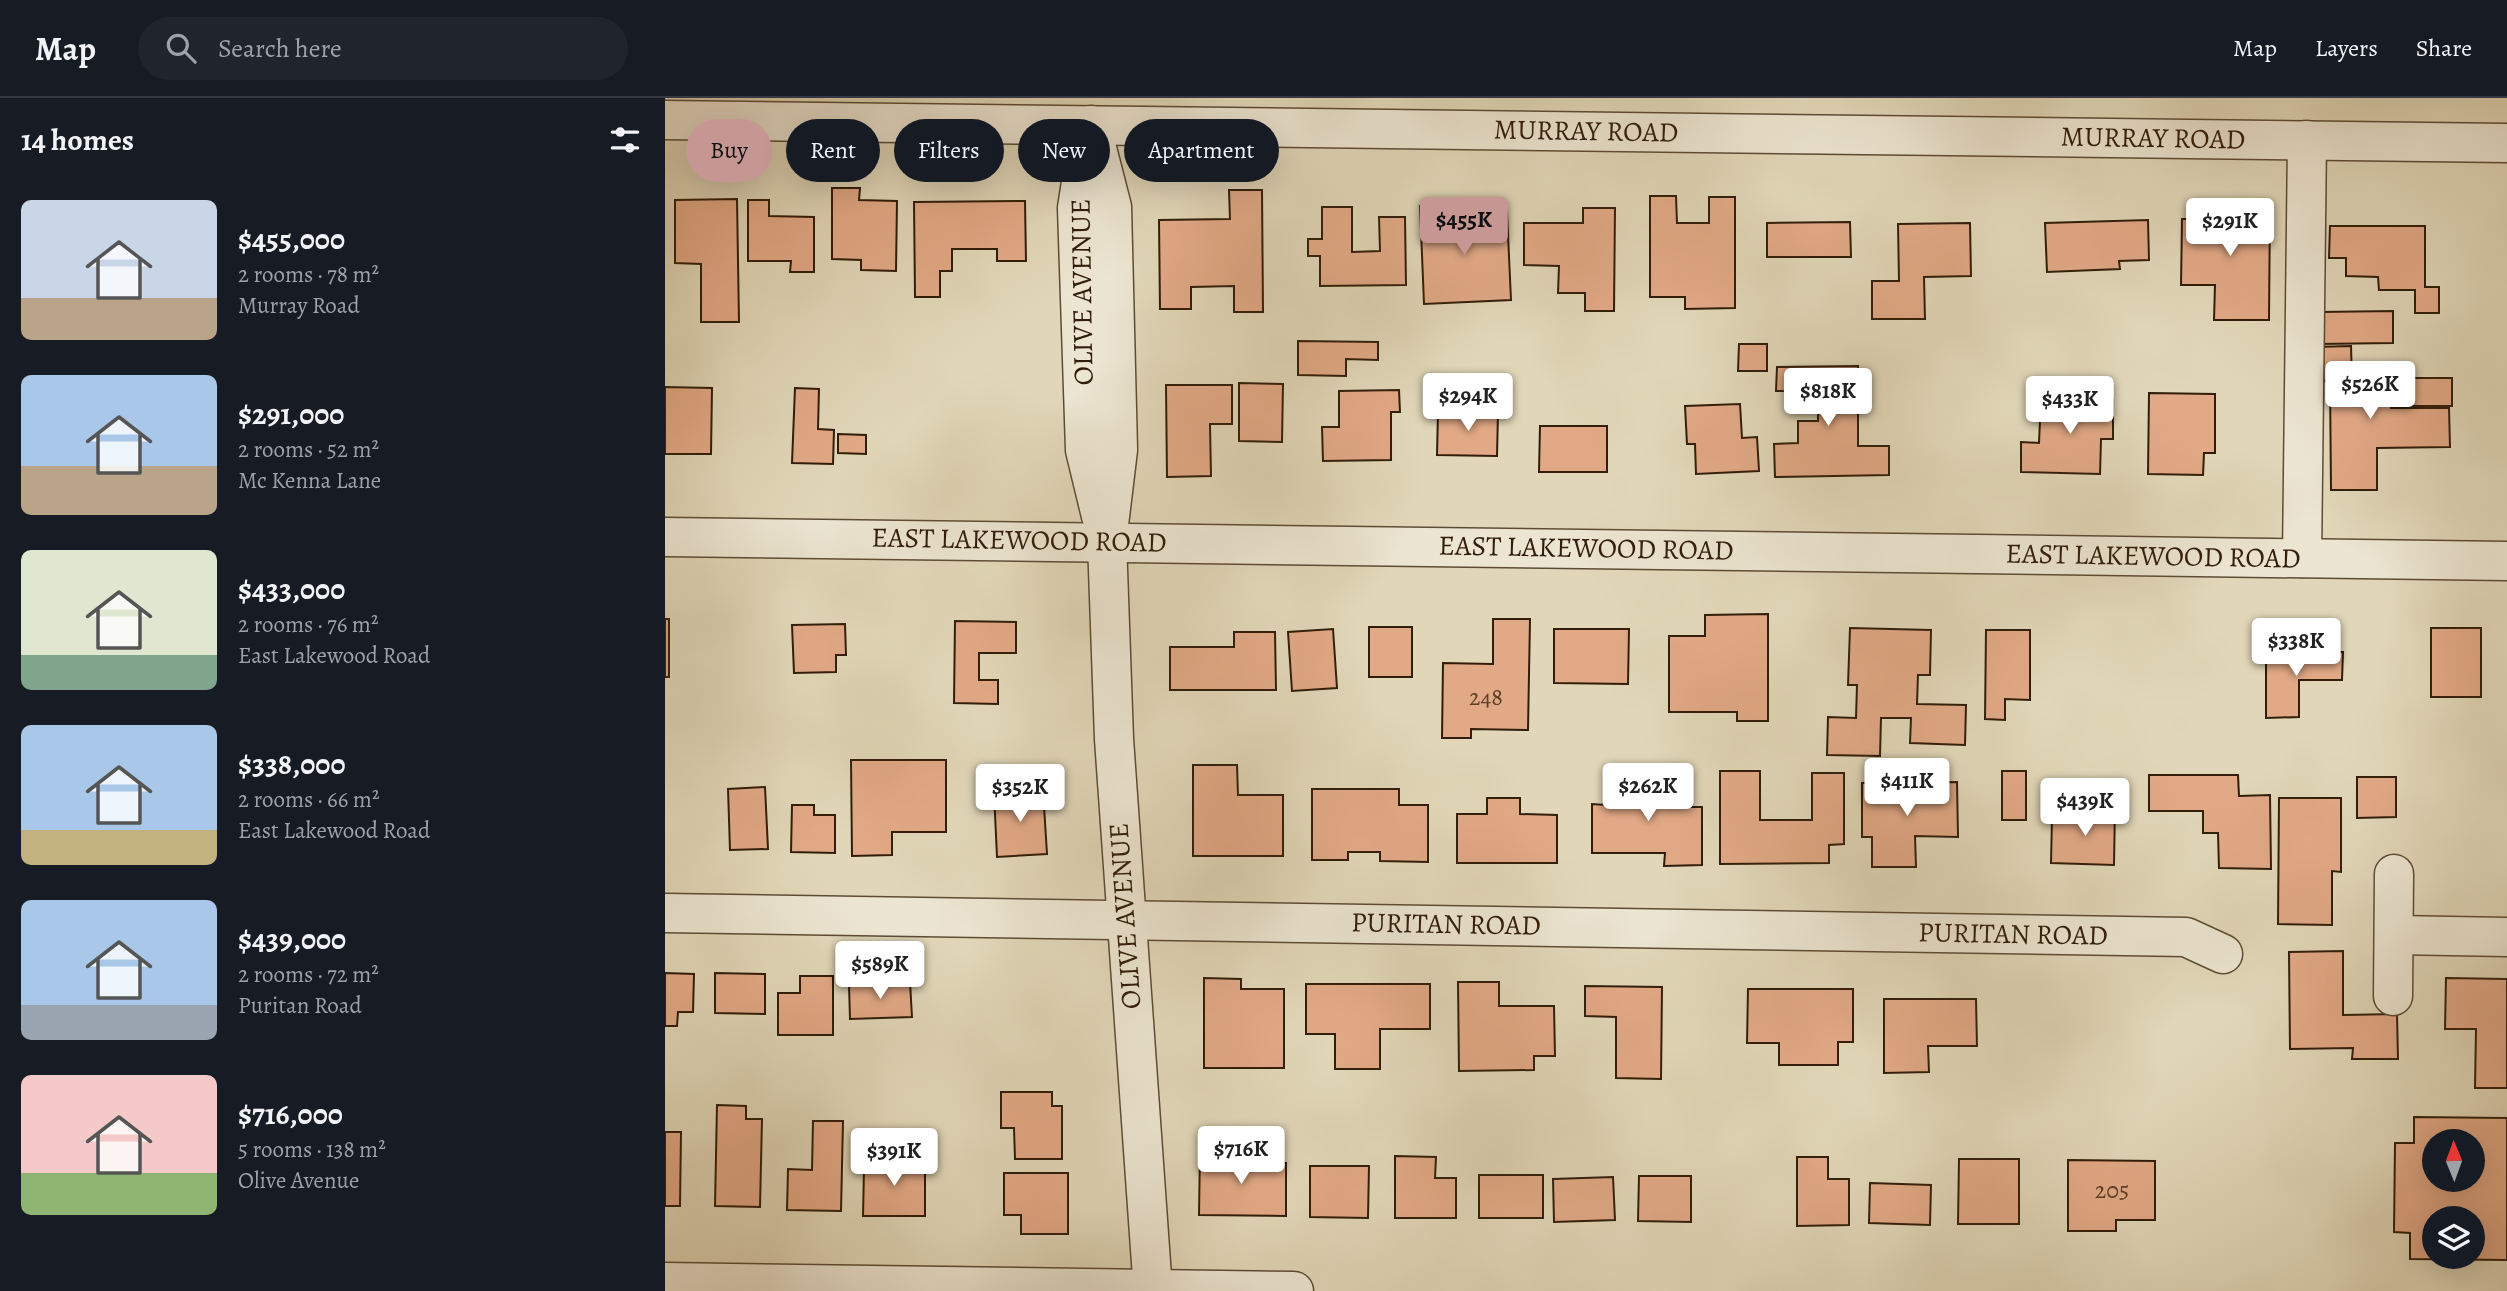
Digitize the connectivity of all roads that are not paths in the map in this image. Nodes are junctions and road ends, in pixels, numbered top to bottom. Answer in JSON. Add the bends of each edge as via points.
{"nodes":[{"id":1,"x":1090,"y":111,"type":"edge"},
{"id":2,"x":665,"y":120,"type":"edge"},
{"id":3,"x":2307,"y":140,"type":"junction"},
{"id":4,"x":2507,"y":143,"type":"edge"},
{"id":5,"x":665,"y":537,"type":"edge"},
{"id":6,"x":1107,"y":541,"type":"junction"},
{"id":7,"x":2302,"y":558,"type":"junction"},
{"id":8,"x":2507,"y":561,"type":"edge"},
{"id":9,"x":2394,"y":874,"type":"dead end"},
{"id":10,"x":665,"y":913,"type":"edge"},
{"id":11,"x":1124,"y":919,"type":"junction"},
{"id":12,"x":2393,"y":935,"type":"junction"},
{"id":13,"x":2507,"y":937,"type":"edge"},
{"id":14,"x":2223,"y":954,"type":"dead end"},
{"id":15,"x":2393,"y":996,"type":"dead end"},
{"id":16,"x":665,"y":1282,"type":"edge"},
{"id":17,"x":1153,"y":1290,"type":"edge"},
{"id":18,"x":1294,"y":1291,"type":"edge"}],
"edges":[{"from":1,"to":2,"type":"street","name":"MURRAY ROAD"},
{"from":1,"to":3,"type":"street","name":"MURRAY ROAD"},
{"from":1,"to":6,"type":"street","name":"OLIVE AVENUE","via":[[1112,207],[1118,450]]},
{"from":3,"to":4,"type":"street","name":"MURRAY ROAD"},
{"from":3,"to":7,"type":"street"},
{"from":5,"to":6,"type":"street","name":"EAST LAKEWOOD ROAD"},
{"from":6,"to":7,"type":"street","name":"EAST LAKEWOOD ROAD"},
{"from":6,"to":11,"type":"street","name":"OLIVE AVENUE"},
{"from":7,"to":8,"type":"street","name":"EAST LAKEWOOD ROAD"},
{"from":9,"to":12,"type":"street"},
{"from":10,"to":11,"type":"street","name":"PURITAN ROAD"},
{"from":11,"to":14,"type":"street","name":"PURITAN ROAD","via":[[2186,937]]},
{"from":11,"to":17,"type":"street","name":"OLIVE AVENUE"},
{"from":12,"to":13,"type":"street"},
{"from":12,"to":15,"type":"street"},
{"from":16,"to":17,"type":"street"},
{"from":17,"to":18,"type":"street"}]}
